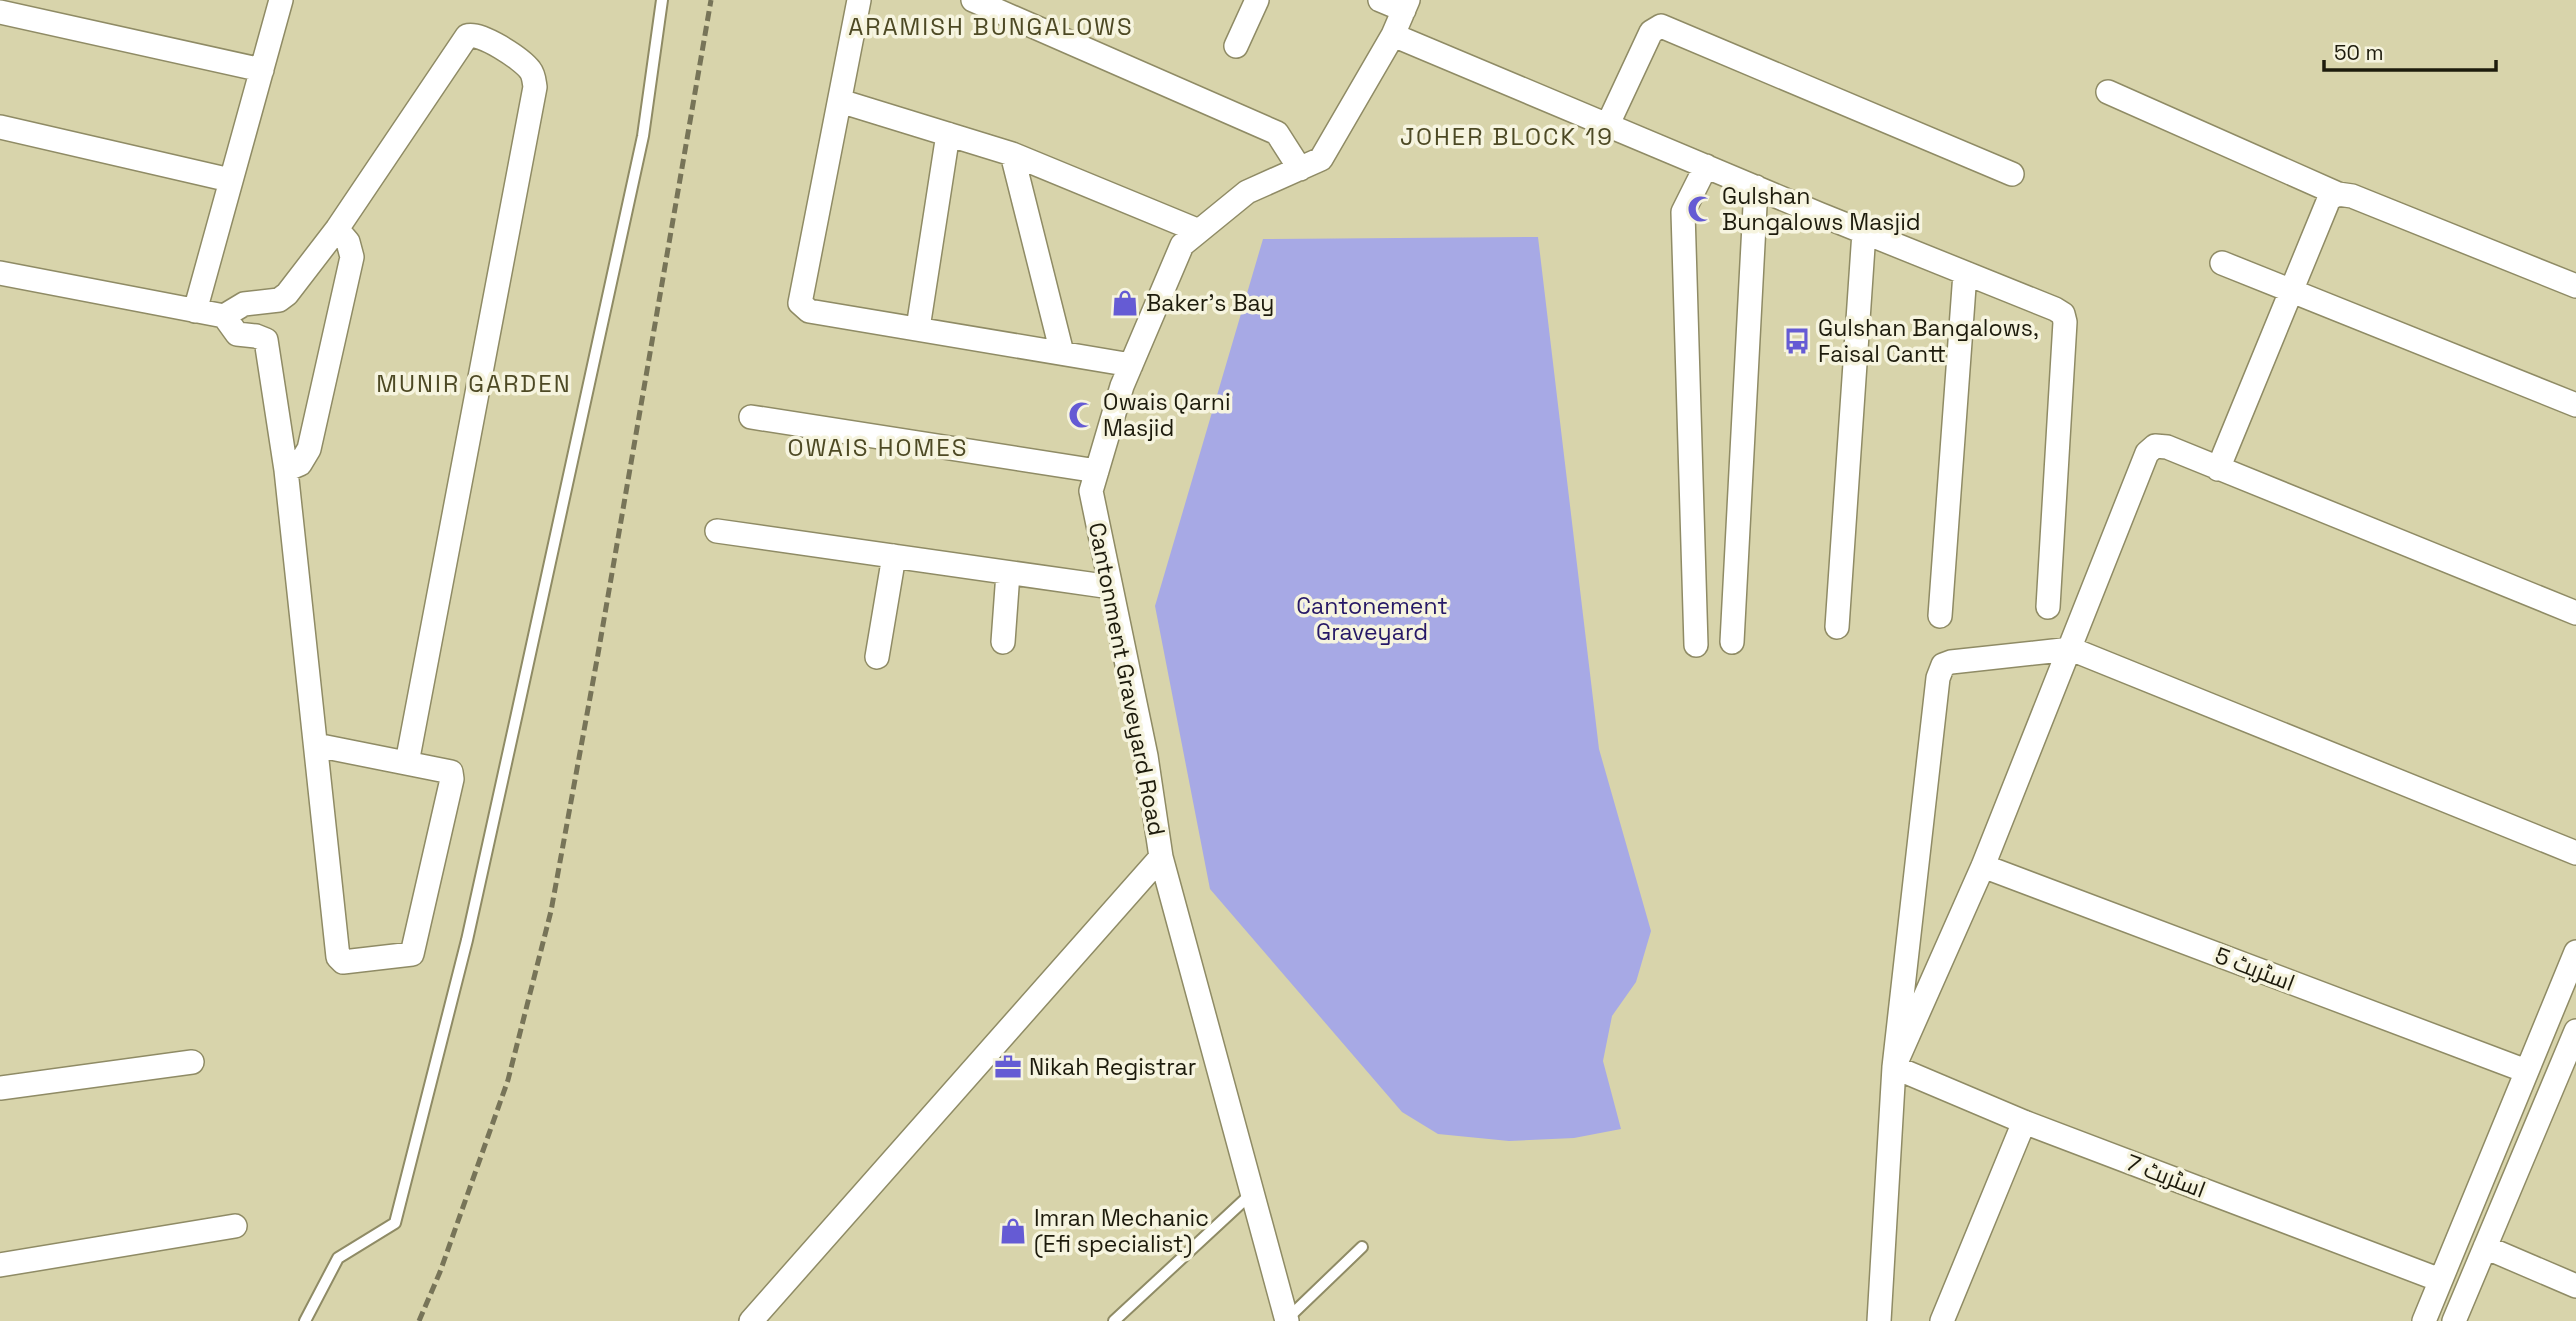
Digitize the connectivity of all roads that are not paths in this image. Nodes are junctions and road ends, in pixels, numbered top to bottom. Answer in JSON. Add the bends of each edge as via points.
{"nodes":[{"id":1,"x":281,"y":0,"type":"edge"},
{"id":2,"x":662,"y":0,"type":"edge"},
{"id":3,"x":859,"y":0,"type":"edge"},
{"id":4,"x":973,"y":0,"type":"edge"},
{"id":5,"x":1257,"y":0,"type":"edge"},
{"id":6,"x":1380,"y":0,"type":"edge"},
{"id":7,"x":1406,"y":5,"type":"edge"},
{"id":8,"x":0,"y":12,"type":"edge"},
{"id":9,"x":1393,"y":35,"type":"junction"},
{"id":10,"x":1236,"y":46,"type":"dead end"},
{"id":11,"x":262,"y":70,"type":"junction"},
{"id":12,"x":2108,"y":92,"type":"dead end"},
{"id":13,"x":840,"y":102,"type":"junction"},
{"id":14,"x":1608,"y":124,"type":"junction"},
{"id":15,"x":0,"y":127,"type":"edge"},
{"id":16,"x":948,"y":134,"type":"junction"},
{"id":17,"x":1012,"y":154,"type":"junction"},
{"id":18,"x":1706,"y":166,"type":"junction"},
{"id":19,"x":1300,"y":169,"type":"junction"},
{"id":20,"x":2012,"y":174,"type":"dead end"},
{"id":21,"x":230,"y":180,"type":"junction"},
{"id":22,"x":1756,"y":187,"type":"junction"},
{"id":23,"x":2338,"y":194,"type":"junction"},
{"id":24,"x":337,"y":229,"type":"junction"},
{"id":25,"x":1199,"y":231,"type":"junction"},
{"id":26,"x":1864,"y":232,"type":"junction"},
{"id":27,"x":2222,"y":263,"type":"dead end"},
{"id":28,"x":0,"y":273,"type":"edge"},
{"id":29,"x":1965,"y":273,"type":"junction"},
{"id":30,"x":2576,"y":286,"type":"edge"},
{"id":31,"x":2293,"y":290,"type":"junction"},
{"id":32,"x":195,"y":311,"type":"junction"},
{"id":33,"x":224,"y":316,"type":"junction"},
{"id":34,"x":918,"y":328,"type":"junction"},
{"id":35,"x":1062,"y":353,"type":"junction"},
{"id":36,"x":1131,"y":365,"type":"junction"},
{"id":37,"x":2576,"y":405,"type":"edge"},
{"id":38,"x":751,"y":418,"type":"dead end"},
{"id":39,"x":2218,"y":469,"type":"junction"},
{"id":40,"x":286,"y":470,"type":"junction"},
{"id":41,"x":1097,"y":471,"type":"junction"},
{"id":42,"x":717,"y":531,"type":"dead end"},
{"id":43,"x":894,"y":556,"type":"junction"},
{"id":44,"x":1008,"y":572,"type":"junction"},
{"id":45,"x":1111,"y":587,"type":"junction"},
{"id":46,"x":2048,"y":607,"type":"dead end"},
{"id":47,"x":2576,"y":613,"type":"edge"},
{"id":48,"x":1940,"y":616,"type":"dead end"},
{"id":49,"x":1837,"y":626,"type":"dead end"},
{"id":50,"x":1003,"y":642,"type":"dead end"},
{"id":51,"x":1732,"y":642,"type":"dead end"},
{"id":52,"x":1696,"y":645,"type":"dead end"},
{"id":53,"x":2071,"y":649,"type":"junction"},
{"id":54,"x":877,"y":657,"type":"dead end"},
{"id":55,"x":316,"y":745,"type":"junction"},
{"id":56,"x":407,"y":763,"type":"junction"},
{"id":57,"x":2576,"y":853,"type":"edge"},
{"id":58,"x":1161,"y":858,"type":"junction"},
{"id":59,"x":1983,"y":866,"type":"junction"},
{"id":60,"x":2576,"y":952,"type":"edge"},
{"id":61,"x":2568,"y":996,"type":"edge"},
{"id":62,"x":2575,"y":1034,"type":"edge"},
{"id":63,"x":192,"y":1062,"type":"dead end"},
{"id":64,"x":1894,"y":1067,"type":"junction"},
{"id":65,"x":2526,"y":1071,"type":"junction"},
{"id":66,"x":0,"y":1088,"type":"edge"},
{"id":67,"x":2024,"y":1122,"type":"junction"},
{"id":68,"x":1252,"y":1194,"type":"junction"},
{"id":69,"x":2474,"y":1201,"type":"junction"},
{"id":70,"x":2499,"y":1212,"type":"junction"},
{"id":71,"x":235,"y":1226,"type":"dead end"},
{"id":72,"x":1362,"y":1247,"type":"dead end"},
{"id":73,"x":2485,"y":1247,"type":"junction"},
{"id":74,"x":0,"y":1264,"type":"edge"},
{"id":75,"x":2440,"y":1280,"type":"junction"},
{"id":76,"x":2576,"y":1286,"type":"edge"},
{"id":77,"x":1286,"y":1320,"type":"edge"},
{"id":78,"x":305,"y":1321,"type":"edge"},
{"id":79,"x":751,"y":1321,"type":"edge"},
{"id":80,"x":1114,"y":1321,"type":"edge"},
{"id":81,"x":1879,"y":1321,"type":"edge"},
{"id":82,"x":1942,"y":1321,"type":"edge"},
{"id":83,"x":2424,"y":1321,"type":"edge"},
{"id":84,"x":2454,"y":1321,"type":"edge"}],
"edges":[{"from":1,"to":11,"type":"street"},
{"from":2,"to":78,"type":"lane","via":[[643,136],[467,940],[396,1223],[338,1258]]},
{"from":3,"to":13,"type":"street"},
{"from":4,"to":19,"type":"street","via":[[1277,133]]},
{"from":5,"to":10,"type":"street"},
{"from":6,"to":7,"type":"street"},
{"from":7,"to":9,"type":"street","name":"Cantonment Graveyard Road"},
{"from":8,"to":11,"type":"street"},
{"from":9,"to":14,"type":"street"},
{"from":9,"to":19,"type":"street","name":"Cantonment Graveyard Road","via":[[1321,159]]},
{"from":11,"to":21,"type":"street"},
{"from":12,"to":23,"type":"street"},
{"from":13,"to":16,"type":"street"},
{"from":13,"to":34,"type":"street","via":[[800,303],[809,311]]},
{"from":14,"to":18,"type":"street"},
{"from":14,"to":20,"type":"street","via":[[1651,32],[1661,26]]},
{"from":15,"to":21,"type":"street"},
{"from":16,"to":17,"type":"street"},
{"from":16,"to":34,"type":"street"},
{"from":17,"to":25,"type":"street"},
{"from":17,"to":35,"type":"street"},
{"from":18,"to":22,"type":"street"},
{"from":18,"to":52,"type":"street","via":[[1683,212]]},
{"from":19,"to":25,"type":"street","name":"Cantonment Graveyard Road","via":[[1247,192]]},
{"from":21,"to":32,"type":"street"},
{"from":22,"to":26,"type":"street"},
{"from":22,"to":51,"type":"street"},
{"from":23,"to":30,"type":"street"},
{"from":23,"to":31,"type":"street","via":[[2329,199]]},
{"from":24,"to":33,"type":"street","via":[[288,294],[279,300],[244,304]]},
{"from":24,"to":40,"type":"street","via":[[352,257],[309,449],[300,464]]},
{"from":24,"to":56,"type":"street","via":[[467,36],[484,37],[526,65],[535,87]]},
{"from":25,"to":36,"type":"street","name":"Cantonment Graveyard Road","via":[[1182,245]]},
{"from":26,"to":29,"type":"street"},
{"from":26,"to":49,"type":"street"},
{"from":27,"to":31,"type":"street"},
{"from":28,"to":32,"type":"street"},
{"from":29,"to":46,"type":"street","via":[[2063,314]]},
{"from":29,"to":48,"type":"street"},
{"from":31,"to":37,"type":"street"},
{"from":31,"to":39,"type":"street"},
{"from":32,"to":33,"type":"street"},
{"from":33,"to":40,"type":"street","via":[[237,334],[266,340]]},
{"from":34,"to":35,"type":"street"},
{"from":35,"to":36,"type":"street"},
{"from":36,"to":41,"type":"street","name":"Cantonment Graveyard Road"},
{"from":38,"to":41,"type":"street"},
{"from":39,"to":47,"type":"street"},
{"from":39,"to":53,"type":"street","via":[[2167,447],[2155,446],[2147,453]]},
{"from":40,"to":55,"type":"street"},
{"from":41,"to":45,"type":"street","name":"Cantonment Graveyard Road","via":[[1091,491]]},
{"from":42,"to":43,"type":"street"},
{"from":43,"to":44,"type":"street"},
{"from":43,"to":54,"type":"street"},
{"from":44,"to":45,"type":"street"},
{"from":44,"to":50,"type":"street"},
{"from":45,"to":58,"type":"street","name":"Cantonment Graveyard Road","via":[[1146,756]]},
{"from":53,"to":57,"type":"street"},
{"from":53,"to":59,"type":"street"},
{"from":53,"to":64,"type":"street","via":[[1943,665]]},
{"from":55,"to":56,"type":"street"},
{"from":55,"to":56,"type":"street","via":[[338,957],[343,962],[412,954],[452,779],[451,772]]},
{"from":58,"to":68,"type":"street"},
{"from":58,"to":79,"type":"street","name":"Cantonment Graveyard Road"},
{"from":59,"to":64,"type":"street"},
{"from":59,"to":65,"type":"street","name":"اسٹریٹ 5"},
{"from":60,"to":61,"type":"street"},
{"from":61,"to":65,"type":"street"},
{"from":62,"to":70,"type":"street"},
{"from":63,"to":66,"type":"street"},
{"from":64,"to":67,"type":"street","name":"اسٹریٹ 7"},
{"from":64,"to":81,"type":"street"},
{"from":65,"to":69,"type":"street"},
{"from":67,"to":75,"type":"street","name":"اسٹریٹ 7"},
{"from":67,"to":82,"type":"street"},
{"from":68,"to":77,"type":"street"},
{"from":68,"to":80,"type":"lane"},
{"from":69,"to":70,"type":"street"},
{"from":69,"to":75,"type":"street"},
{"from":70,"to":73,"type":"street"},
{"from":71,"to":74,"type":"street"},
{"from":72,"to":77,"type":"lane"},
{"from":73,"to":76,"type":"street"},
{"from":73,"to":84,"type":"street"},
{"from":75,"to":83,"type":"street"}]}
